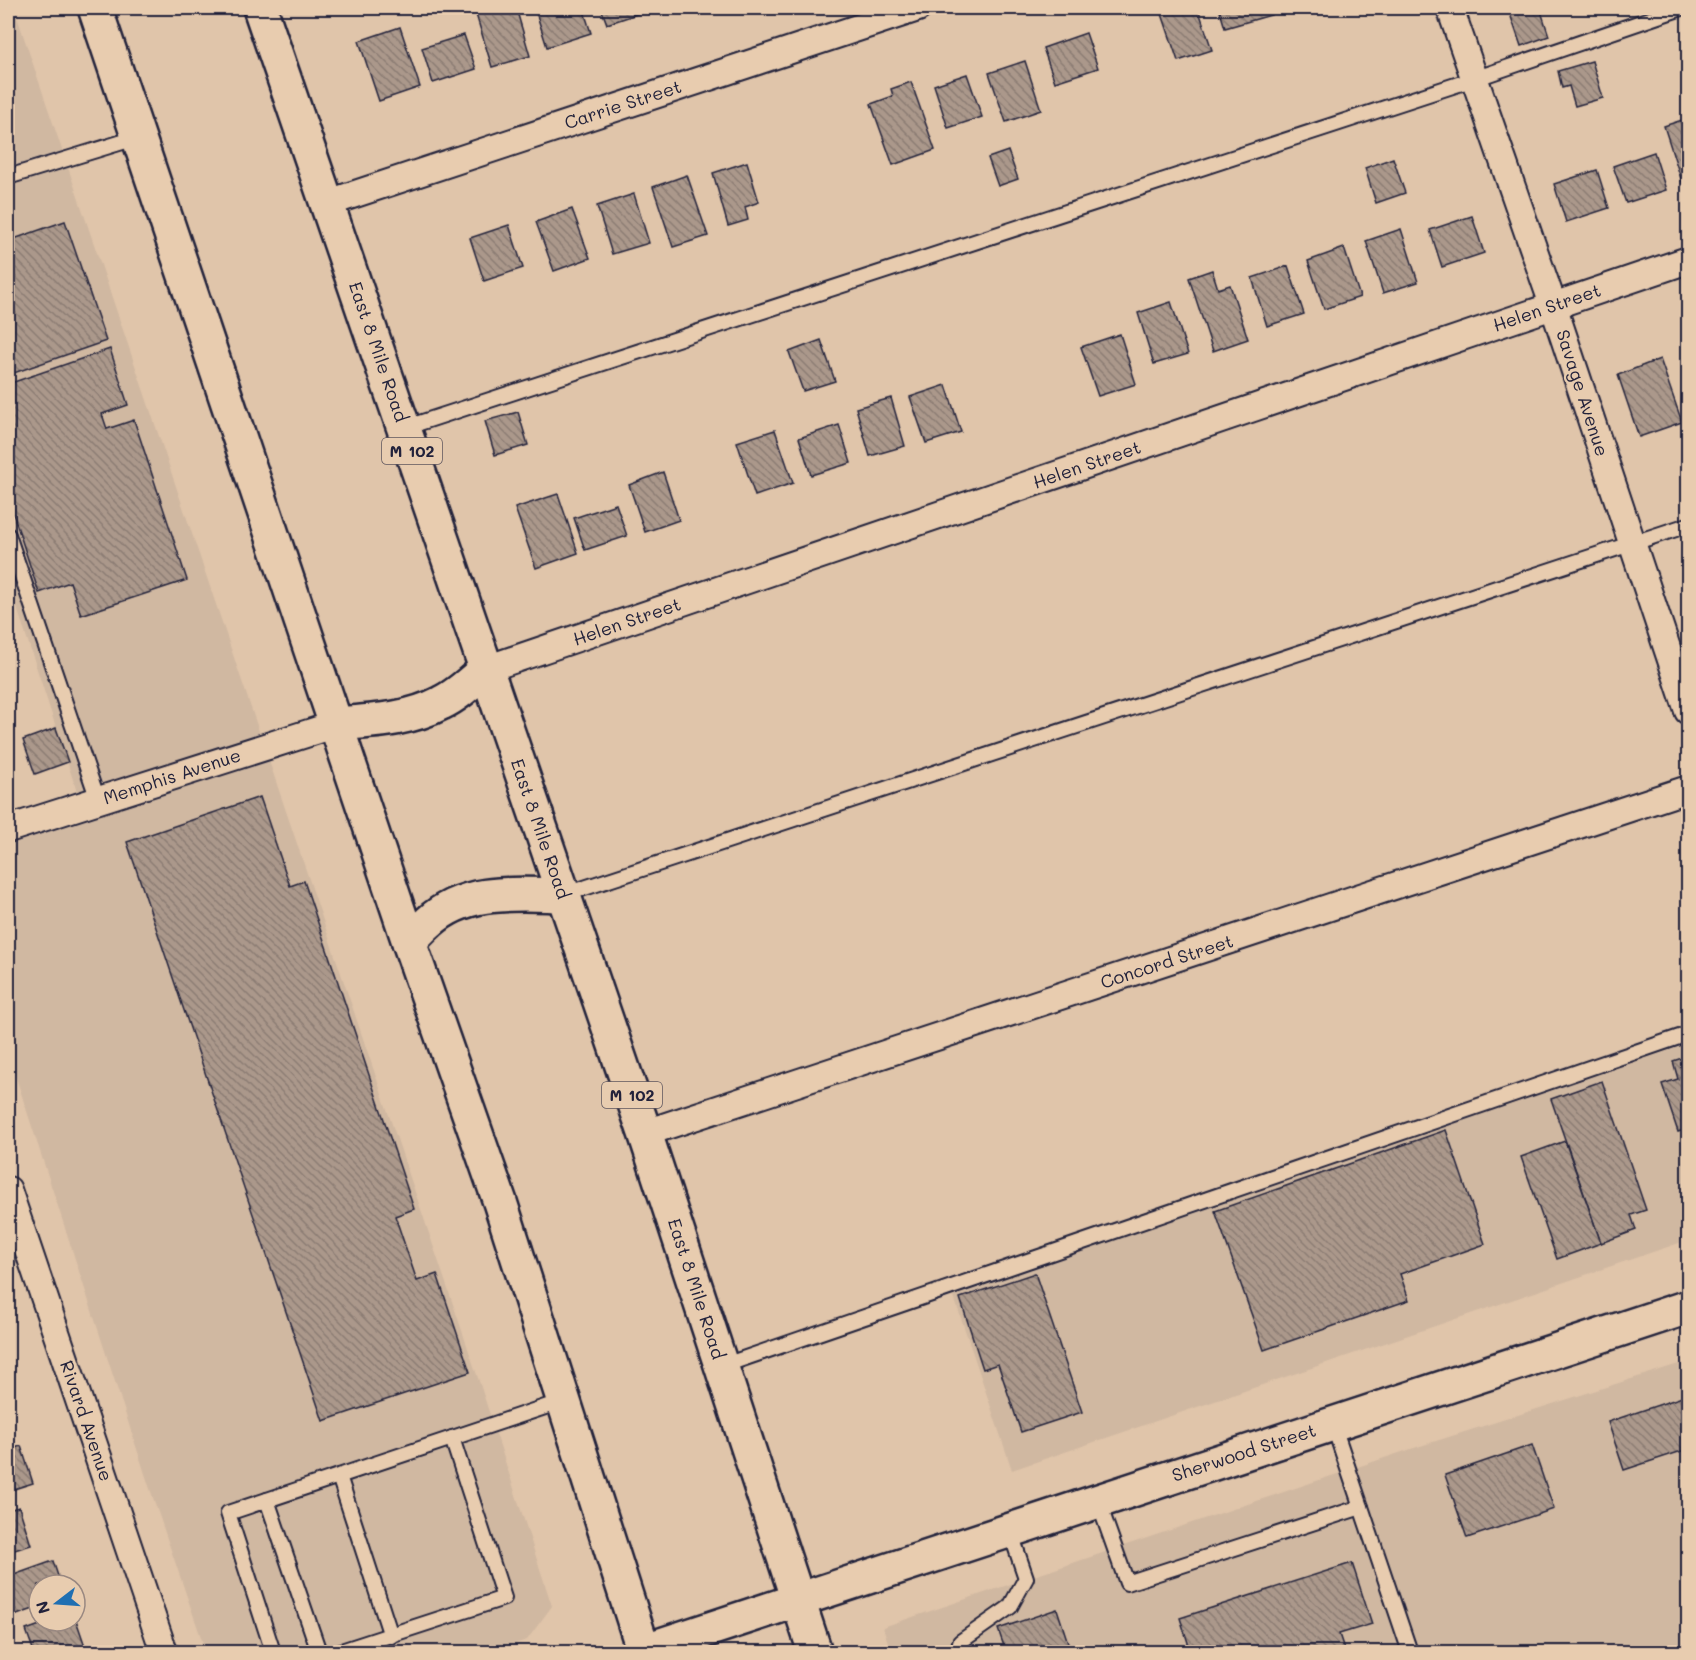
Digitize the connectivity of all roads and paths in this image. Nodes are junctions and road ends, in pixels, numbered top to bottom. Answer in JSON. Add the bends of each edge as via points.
{"nodes":[{"id":1,"x":95,"y":8,"type":"edge"},
{"id":2,"x":260,"y":8,"type":"edge"},
{"id":3,"x":918,"y":8,"type":"edge"},
{"id":4,"x":1450,"y":8,"type":"edge"},
{"id":5,"x":1682,"y":8,"type":"edge"},
{"id":6,"x":1474,"y":78,"type":"junction"},
{"id":7,"x":139,"y":137,"type":"junction"},
{"id":8,"x":9,"y":172,"type":"edge"},
{"id":9,"x":328,"y":202,"type":"junction"},
{"id":10,"x":1689,"y":260,"type":"edge"},
{"id":11,"x":1552,"y":305,"type":"junction"},
{"id":12,"x":404,"y":428,"type":"junction"},
{"id":13,"x":1689,"y":525,"type":"edge"},
{"id":14,"x":8,"y":535,"type":"edge"},
{"id":15,"x":1632,"y":544,"type":"junction"},
{"id":16,"x":486,"y":669,"type":"junction"},
{"id":17,"x":1689,"y":711,"type":"edge"},
{"id":18,"x":337,"y":724,"type":"junction"},
{"id":19,"x":1689,"y":789,"type":"edge"},
{"id":20,"x":98,"y":800,"type":"junction"},
{"id":21,"x":8,"y":829,"type":"edge"},
{"id":22,"x":563,"y":895,"type":"junction"},
{"id":23,"x":409,"y":942,"type":"junction"},
{"id":24,"x":1689,"y":1034,"type":"edge"},
{"id":25,"x":645,"y":1134,"type":"junction"},
{"id":26,"x":8,"y":1191,"type":"edge"},
{"id":27,"x":1689,"y":1307,"type":"edge"},
{"id":28,"x":722,"y":1366,"type":"junction"},
{"id":29,"x":563,"y":1401,"type":"junction"},
{"id":30,"x":1333,"y":1424,"type":"junction"},
{"id":31,"x":452,"y":1438,"type":"junction"},
{"id":32,"x":339,"y":1476,"type":"junction"},
{"id":33,"x":267,"y":1500,"type":"junction"},
{"id":34,"x":1098,"y":1501,"type":"junction"},
{"id":35,"x":1361,"y":1507,"type":"junction"},
{"id":36,"x":1010,"y":1531,"type":"junction"},
{"id":37,"x":799,"y":1600,"type":"junction"},
{"id":38,"x":391,"y":1636,"type":"junction"},
{"id":39,"x":642,"y":1652,"type":"edge"},
{"id":40,"x":164,"y":1653,"type":"edge"},
{"id":41,"x":273,"y":1653,"type":"edge"},
{"id":42,"x":319,"y":1653,"type":"edge"},
{"id":43,"x":338,"y":1653,"type":"edge"},
{"id":44,"x":815,"y":1653,"type":"edge"},
{"id":45,"x":958,"y":1653,"type":"edge"},
{"id":46,"x":1410,"y":1653,"type":"edge"}],
"edges":[{"from":1,"to":7,"type":"main road"},
{"from":2,"to":9,"type":"main road","name":"East 8 Mile Road","number":"M 102"},
{"from":3,"to":9,"type":"street","name":"Carrie Street"},
{"from":4,"to":6,"type":"street","name":"Savage Avenue"},
{"from":5,"to":6,"type":"lane"},
{"from":6,"to":11,"type":"street","name":"Savage Avenue"},
{"from":6,"to":12,"type":"lane"},
{"from":7,"to":8,"type":"lane"},
{"from":7,"to":18,"type":"main road"},
{"from":9,"to":12,"type":"main road","name":"East 8 Mile Road","number":"M 102"},
{"from":10,"to":11,"type":"street","name":"Helen Street"},
{"from":11,"to":15,"type":"street","name":"Savage Avenue"},
{"from":11,"to":16,"type":"street","name":"Helen Street"},
{"from":12,"to":16,"type":"main road","name":"East 8 Mile Road","number":"M 102"},
{"from":13,"to":15,"type":"lane"},
{"from":14,"to":20,"type":"lane"},
{"from":15,"to":17,"type":"street","name":"Savage Avenue"},
{"from":15,"to":22,"type":"lane"},
{"from":16,"to":18,"type":"main road","via":[[441,704],[390,719]]},
{"from":16,"to":22,"type":"main road","name":"East 8 Mile Road","number":"M 102"},
{"from":18,"to":20,"type":"street","name":"Memphis Avenue"},
{"from":18,"to":23,"type":"main road"},
{"from":19,"to":25,"type":"street","name":"Concord Street"},
{"from":20,"to":21,"type":"street","name":"Memphis Avenue"},
{"from":22,"to":23,"type":"main road","via":[[497,894],[470,899],[430,920]]},
{"from":22,"to":25,"type":"main road","name":"East 8 Mile Road","number":"M 102"},
{"from":23,"to":29,"type":"main road","via":[[500,1202]]},
{"from":24,"to":28,"type":"lane"},
{"from":25,"to":28,"type":"main road","name":"East 8 Mile Road","number":"M 102"},
{"from":26,"to":40,"type":"street","name":"Rivard Avenue"},
{"from":27,"to":30,"type":"main road","name":"Sherwood Street"},
{"from":28,"to":37,"type":"main road","name":"East 8 Mile Road","number":"M 102"},
{"from":29,"to":31,"type":"lane"},
{"from":29,"to":39,"type":"main road"},
{"from":30,"to":34,"type":"main road","name":"Sherwood Street"},
{"from":30,"to":35,"type":"lane"},
{"from":31,"to":32,"type":"lane"},
{"from":31,"to":38,"type":"lane","via":[[504,1598]]},
{"from":32,"to":33,"type":"lane"},
{"from":32,"to":38,"type":"lane"},
{"from":33,"to":41,"type":"lane","via":[[228,1513]]},
{"from":33,"to":42,"type":"lane"},
{"from":34,"to":35,"type":"lane","via":[[1127,1583]]},
{"from":34,"to":36,"type":"main road","name":"Sherwood Street"},
{"from":35,"to":46,"type":"lane"},
{"from":36,"to":37,"type":"main road","name":"Sherwood Street"},
{"from":36,"to":45,"type":"lane","via":[[1026,1578],[1010,1607],[960,1642]]},
{"from":37,"to":39,"type":"main road","name":"Sherwood Street"},
{"from":37,"to":44,"type":"main road","name":"East 8 Mile Road","number":"M 102"},
{"from":38,"to":43,"type":"lane"}]}
